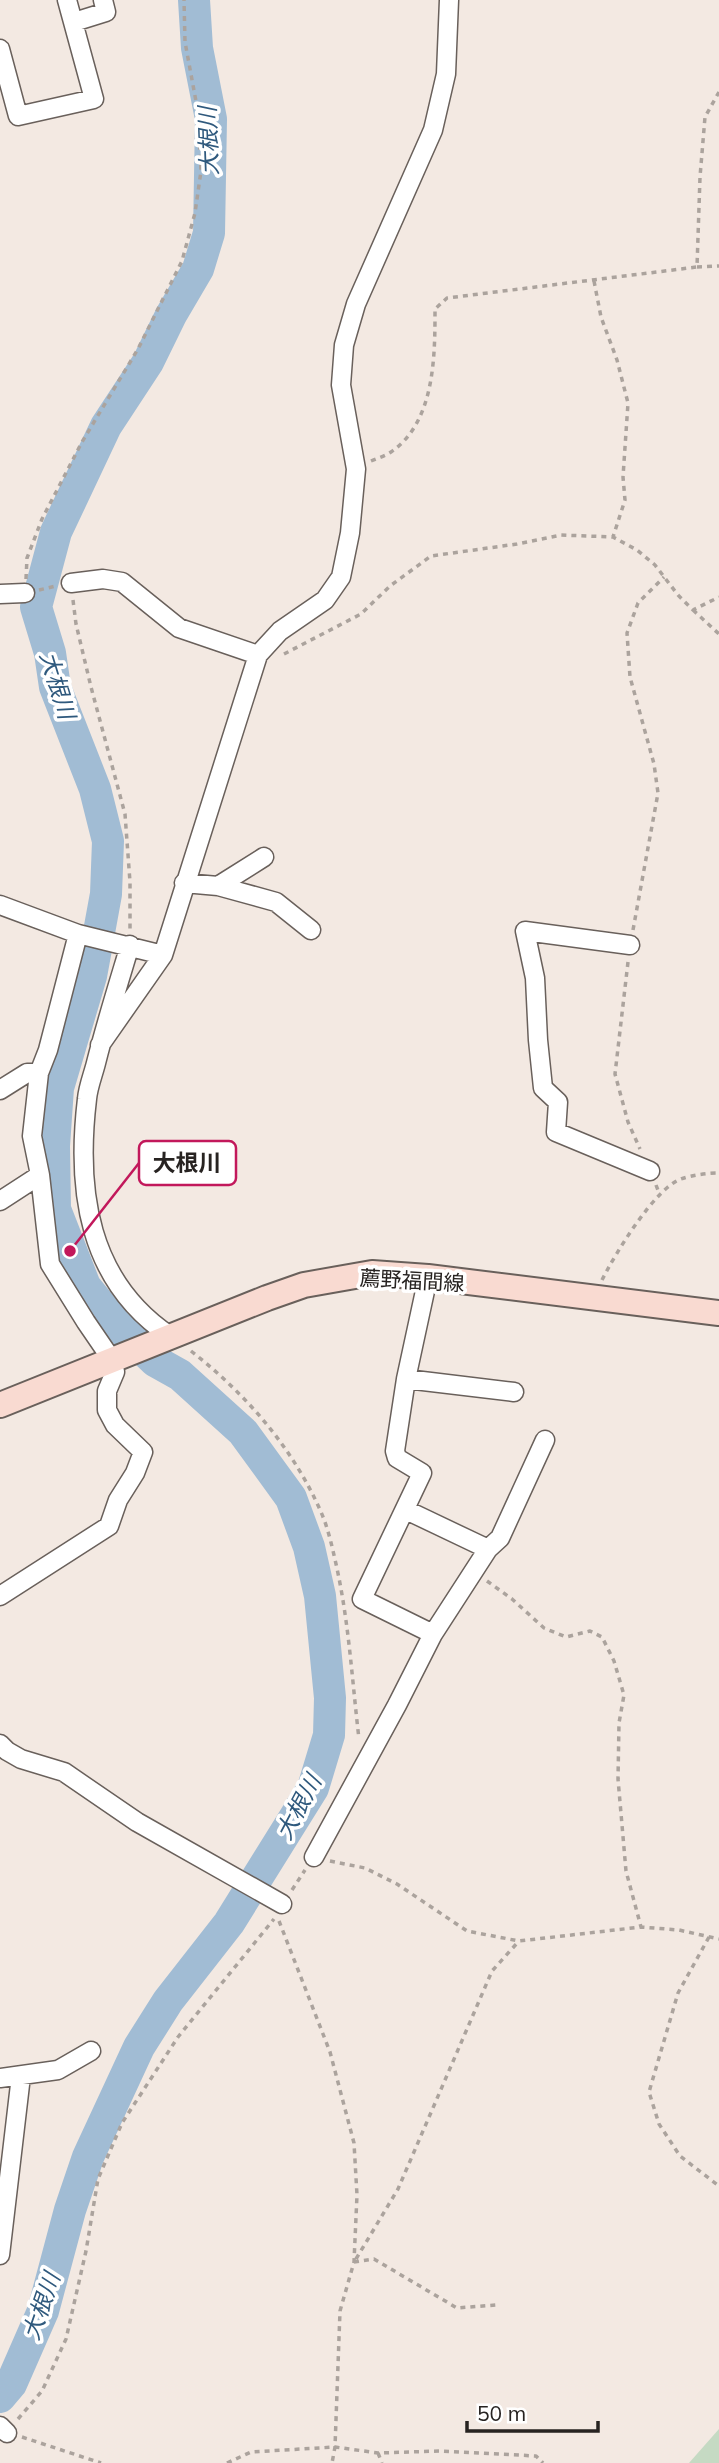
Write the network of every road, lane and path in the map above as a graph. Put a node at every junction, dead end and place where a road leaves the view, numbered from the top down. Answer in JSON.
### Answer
{"nodes":[{"id":1,"x":67,"y":0,"type":"edge"},
{"id":2,"x":103,"y":0,"type":"edge"},
{"id":3,"x":184,"y":0,"type":"edge"},
{"id":4,"x":449,"y":0,"type":"edge"},
{"id":5,"x":74,"y":22,"type":"junction"},
{"id":6,"x":0,"y":49,"type":"edge"},
{"id":7,"x":719,"y":92,"type":"edge"},
{"id":8,"x":719,"y":266,"type":"edge"},
{"id":9,"x":697,"y":267,"type":"junction"},
{"id":10,"x":594,"y":281,"type":"junction"},
{"id":11,"x":356,"y":469,"type":"junction"},
{"id":12,"x":613,"y":537,"type":"junction"},
{"id":13,"x":664,"y":578,"type":"junction"},
{"id":14,"x":71,"y":583,"type":"junction"},
{"id":15,"x":25,"y":593,"type":"junction"},
{"id":16,"x":0,"y":594,"type":"edge"},
{"id":17,"x":719,"y":597,"type":"edge"},
{"id":18,"x":693,"y":610,"type":"junction"},
{"id":19,"x":719,"y":634,"type":"edge"},
{"id":20,"x":258,"y":655,"type":"junction"},
{"id":21,"x":264,"y":857,"type":"dead end"},
{"id":22,"x":184,"y":883,"type":"junction"},
{"id":23,"x":218,"y":886,"type":"junction"},
{"id":24,"x":0,"y":905,"type":"edge"},
{"id":25,"x":311,"y":930,"type":"dead end"},
{"id":26,"x":78,"y":934,"type":"junction"},
{"id":27,"x":630,"y":945,"type":"junction"},
{"id":28,"x":130,"y":946,"type":"junction"},
{"id":29,"x":163,"y":955,"type":"junction"},
{"id":30,"x":100,"y":1045,"type":"junction"},
{"id":31,"x":39,"y":1073,"type":"junction"},
{"id":32,"x":0,"y":1090,"type":"edge"},
{"id":33,"x":650,"y":1171,"type":"junction"},
{"id":34,"x":719,"y":1173,"type":"edge"},
{"id":35,"x":40,"y":1175,"type":"junction"},
{"id":36,"x":659,"y":1193,"type":"junction"},
{"id":37,"x":0,"y":1201,"type":"edge"},
{"id":38,"x":428,"y":1277,"type":"junction"},
{"id":39,"x":593,"y":1297,"type":"junction"},
{"id":40,"x":719,"y":1313,"type":"edge"},
{"id":41,"x":170,"y":1336,"type":"junction"},
{"id":42,"x":119,"y":1357,"type":"junction"},
{"id":43,"x":406,"y":1379,"type":"junction"},
{"id":44,"x":514,"y":1392,"type":"dead end"},
{"id":45,"x":0,"y":1405,"type":"edge"},
{"id":46,"x":545,"y":1440,"type":"dead end"},
{"id":47,"x":406,"y":1510,"type":"junction"},
{"id":48,"x":488,"y":1549,"type":"junction"},
{"id":49,"x":474,"y":1570,"type":"junction"},
{"id":50,"x":0,"y":1596,"type":"edge"},
{"id":51,"x":433,"y":1634,"type":"junction"},
{"id":52,"x":0,"y":1744,"type":"edge"},
{"id":53,"x":365,"y":1761,"type":"junction"},
{"id":54,"x":314,"y":1857,"type":"junction"},
{"id":55,"x":279,"y":1910,"type":"junction"},
{"id":56,"x":641,"y":1927,"type":"junction"},
{"id":57,"x":709,"y":1937,"type":"junction"},
{"id":58,"x":719,"y":1939,"type":"edge"},
{"id":59,"x":519,"y":1941,"type":"junction"},
{"id":60,"x":90,"y":2051,"type":"dead end"},
{"id":61,"x":21,"y":2076,"type":"junction"},
{"id":62,"x":0,"y":2078,"type":"edge"},
{"id":63,"x":719,"y":2186,"type":"edge"},
{"id":64,"x":1,"y":2255,"type":"edge"},
{"id":65,"x":354,"y":2262,"type":"junction"},
{"id":66,"x":496,"y":2305,"type":"dead end"},
{"id":67,"x":4,"y":2429,"type":"edge"},
{"id":68,"x":335,"y":2447,"type":"junction"},
{"id":69,"x":377,"y":2453,"type":"junction"},
{"id":70,"x":101,"y":2463,"type":"edge"},
{"id":71,"x":228,"y":2463,"type":"edge"},
{"id":72,"x":332,"y":2463,"type":"edge"},
{"id":73,"x":382,"y":2463,"type":"edge"},
{"id":74,"x":543,"y":2463,"type":"edge"}],
"edges":[{"from":1,"to":5,"type":"street"},
{"from":2,"to":5,"type":"street"},
{"from":3,"to":15,"type":"path"},
{"from":4,"to":11,"type":"street"},
{"from":5,"to":6,"type":"street"},
{"from":7,"to":9,"type":"path"},
{"from":8,"to":9,"type":"path"},
{"from":9,"to":10,"type":"path"},
{"from":10,"to":11,"type":"path"},
{"from":10,"to":12,"type":"path"},
{"from":11,"to":20,"type":"street"},
{"from":12,"to":13,"type":"path"},
{"from":12,"to":20,"type":"path"},
{"from":13,"to":18,"type":"path"},
{"from":13,"to":27,"type":"path"},
{"from":14,"to":15,"type":"path"},
{"from":14,"to":20,"type":"street"},
{"from":14,"to":28,"type":"path"},
{"from":15,"to":16,"type":"street"},
{"from":17,"to":18,"type":"path"},
{"from":18,"to":19,"type":"path"},
{"from":20,"to":22,"type":"street"},
{"from":21,"to":23,"type":"street"},
{"from":22,"to":23,"type":"street"},
{"from":22,"to":29,"type":"street"},
{"from":23,"to":25,"type":"street"},
{"from":24,"to":26,"type":"street"},
{"from":26,"to":28,"type":"street"},
{"from":26,"to":31,"type":"street"},
{"from":27,"to":33,"type":"path"},
{"from":27,"to":33,"type":"street"},
{"from":28,"to":29,"type":"street"},
{"from":28,"to":30,"type":"street"},
{"from":29,"to":30,"type":"street"},
{"from":30,"to":41,"type":"street"},
{"from":31,"to":32,"type":"street"},
{"from":31,"to":35,"type":"street"},
{"from":33,"to":36,"type":"path"},
{"from":34,"to":36,"type":"path"},
{"from":35,"to":37,"type":"street"},
{"from":35,"to":42,"type":"street"},
{"from":36,"to":39,"type":"path"},
{"from":38,"to":39,"type":"main road","name":"薦野福間線"},
{"from":38,"to":41,"type":"main road","name":"薦野福間線"},
{"from":38,"to":43,"type":"street"},
{"from":39,"to":40,"type":"main road","name":"薦野福間線"},
{"from":41,"to":42,"type":"main road","name":"薦野福間線"},
{"from":41,"to":53,"type":"path"},
{"from":42,"to":45,"type":"main road","name":"薦野福間線"},
{"from":42,"to":50,"type":"street"},
{"from":43,"to":44,"type":"street"},
{"from":43,"to":47,"type":"street"},
{"from":46,"to":48,"type":"street"},
{"from":47,"to":48,"type":"street"},
{"from":47,"to":51,"type":"street"},
{"from":48,"to":49,"type":"street"},
{"from":49,"to":51,"type":"street"},
{"from":49,"to":56,"type":"path"},
{"from":51,"to":53,"type":"street"},
{"from":52,"to":55,"type":"street"},
{"from":53,"to":54,"type":"street"},
{"from":54,"to":55,"type":"path"},
{"from":54,"to":59,"type":"path"},
{"from":55,"to":65,"type":"path"},
{"from":55,"to":67,"type":"path"},
{"from":56,"to":57,"type":"path"},
{"from":56,"to":59,"type":"path"},
{"from":57,"to":58,"type":"path"},
{"from":57,"to":63,"type":"path"},
{"from":59,"to":65,"type":"path"},
{"from":60,"to":61,"type":"street"},
{"from":61,"to":62,"type":"street"},
{"from":61,"to":64,"type":"street"},
{"from":65,"to":66,"type":"path"},
{"from":65,"to":68,"type":"path"},
{"from":67,"to":70,"type":"path"},
{"from":68,"to":69,"type":"path"},
{"from":68,"to":71,"type":"path"},
{"from":68,"to":72,"type":"path"},
{"from":69,"to":73,"type":"path"},
{"from":69,"to":74,"type":"path"}]}
